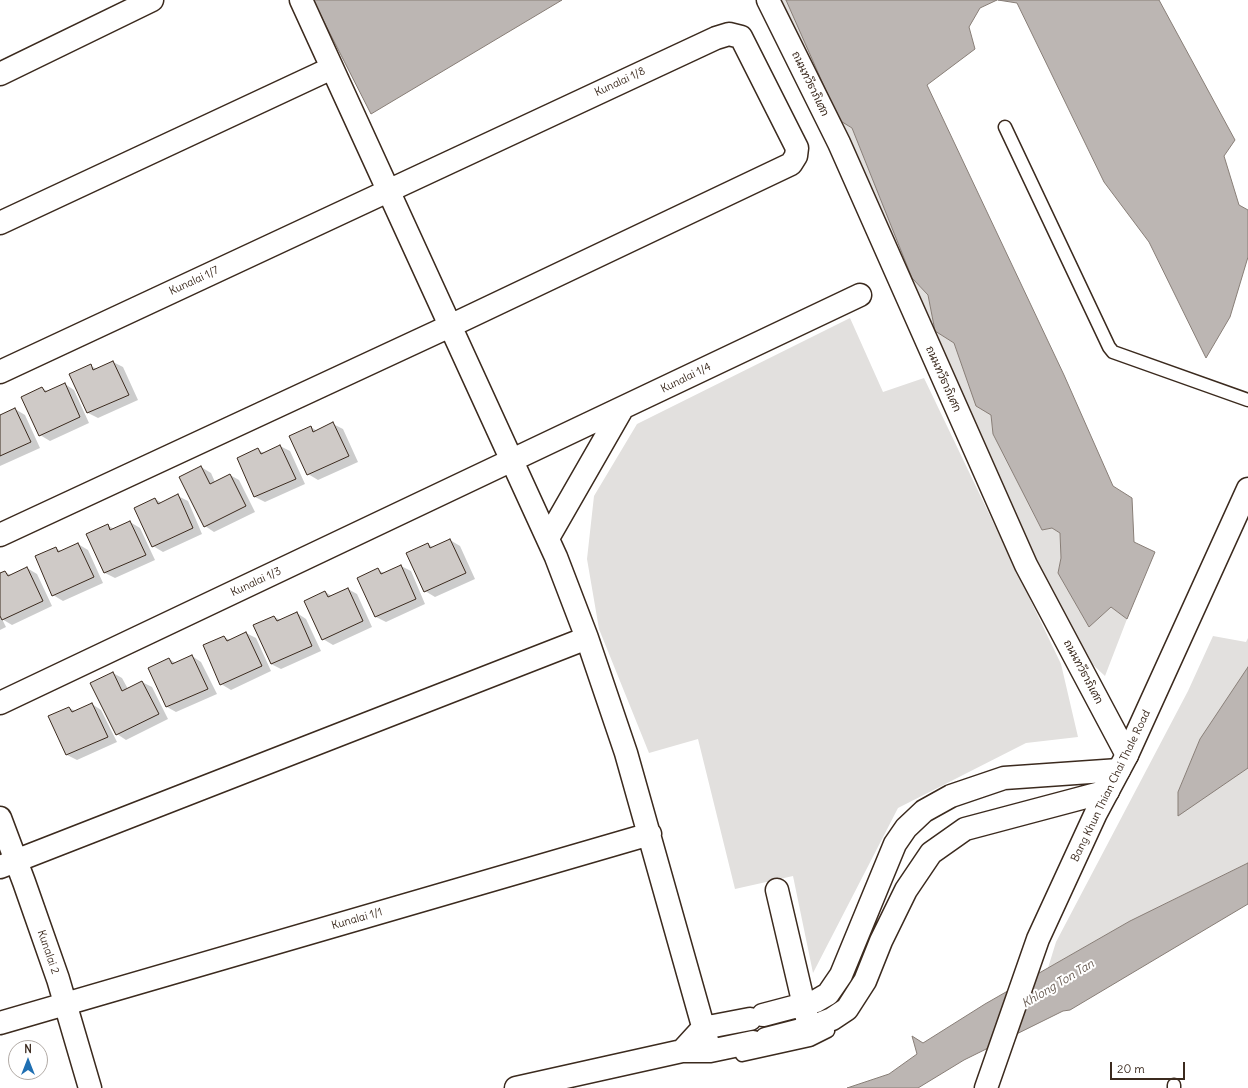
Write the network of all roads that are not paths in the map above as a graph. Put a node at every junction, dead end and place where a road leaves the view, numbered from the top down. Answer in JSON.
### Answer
{"nodes":[{"id":1,"x":152,"y":0,"type":"edge"},
{"id":2,"x":301,"y":0,"type":"edge"},
{"id":3,"x":768,"y":0,"type":"edge"},
{"id":4,"x":332,"y":68,"type":"junction"},
{"id":5,"x":0,"y":74,"type":"edge"},
{"id":6,"x":1005,"y":127,"type":"dead end"},
{"id":7,"x":388,"y":190,"type":"junction"},
{"id":8,"x":0,"y":223,"type":"edge"},
{"id":9,"x":860,"y":295,"type":"dead end"},
{"id":10,"x":450,"y":326,"type":"junction"},
{"id":11,"x":0,"y":372,"type":"edge"},
{"id":12,"x":1248,"y":400,"type":"edge"},
{"id":13,"x":622,"y":409,"type":"junction"},
{"id":14,"x":512,"y":460,"type":"junction"},
{"id":15,"x":1248,"y":489,"type":"edge"},
{"id":16,"x":0,"y":535,"type":"edge"},
{"id":17,"x":548,"y":538,"type":"junction"},
{"id":18,"x":587,"y":638,"type":"junction"},
{"id":19,"x":0,"y":703,"type":"edge"},
{"id":20,"x":1123,"y":762,"type":"junction"},
{"id":21,"x":1108,"y":792,"type":"junction"},
{"id":22,"x":0,"y":818,"type":"edge"},
{"id":23,"x":650,"y":834,"type":"junction"},
{"id":24,"x":8,"y":864,"type":"edge"},
{"id":25,"x":777,"y":890,"type":"dead end"},
{"id":26,"x":65,"y":1003,"type":"junction"},
{"id":27,"x":804,"y":1004,"type":"junction"},
{"id":28,"x":847,"y":1009,"type":"junction"},
{"id":29,"x":0,"y":1023,"type":"edge"},
{"id":30,"x":703,"y":1028,"type":"junction"},
{"id":31,"x":809,"y":1028,"type":"junction"},
{"id":32,"x":682,"y":1050,"type":"junction"},
{"id":33,"x":710,"y":1051,"type":"junction"},
{"id":34,"x":651,"y":1058,"type":"junction"},
{"id":35,"x":90,"y":1088,"type":"edge"},
{"id":36,"x":516,"y":1088,"type":"edge"},
{"id":37,"x":986,"y":1088,"type":"edge"}],
"edges":[{"from":1,"to":5,"type":"street"},
{"from":2,"to":4,"type":"street"},
{"from":3,"to":20,"type":"street","name":"ถนนทวีธาภิเศก"},
{"from":4,"to":7,"type":"street"},
{"from":4,"to":8,"type":"street"},
{"from":6,"to":12,"type":"lane"},
{"from":7,"to":10,"type":"street"},
{"from":7,"to":10,"type":"street","name":"Kunalai 1/8"},
{"from":7,"to":11,"type":"street","name":"Kunalai 1/7"},
{"from":9,"to":13,"type":"street","name":"Kunalai 1/4"},
{"from":10,"to":14,"type":"street"},
{"from":10,"to":16,"type":"street"},
{"from":13,"to":14,"type":"street","name":"Kunalai 1/4"},
{"from":13,"to":17,"type":"street"},
{"from":14,"to":17,"type":"street"},
{"from":14,"to":19,"type":"street","name":"Kunalai 1/3"},
{"from":15,"to":20,"type":"street","name":"Bang Khun Thian Chai Thale Road"},
{"from":17,"to":18,"type":"street"},
{"from":18,"to":23,"type":"street"},
{"from":18,"to":24,"type":"street"},
{"from":20,"to":21,"type":"street","name":"Bang Khun Thian Chai Thale Road"},
{"from":20,"to":27,"type":"street"},
{"from":21,"to":28,"type":"street"},
{"from":21,"to":37,"type":"street","name":"Bang Khun Thian Chai Thale Road"},
{"from":22,"to":24,"type":"street","name":"Kunalai 2"},
{"from":23,"to":26,"type":"street","name":"Kunalai 1/1"},
{"from":23,"to":30,"type":"street"},
{"from":24,"to":26,"type":"street","name":"Kunalai 2"},
{"from":25,"to":27,"type":"street"},
{"from":26,"to":29,"type":"street","name":"Kunalai 1/1"},
{"from":26,"to":35,"type":"street","name":"Kunalai 2"},
{"from":27,"to":30,"type":"street"},
{"from":27,"to":31,"type":"street"},
{"from":28,"to":31,"type":"street"},
{"from":28,"to":34,"type":"lane"},
{"from":30,"to":32,"type":"street"},
{"from":30,"to":33,"type":"street"},
{"from":31,"to":33,"type":"street"},
{"from":32,"to":33,"type":"street"},
{"from":32,"to":34,"type":"street"},
{"from":34,"to":36,"type":"street"}]}
